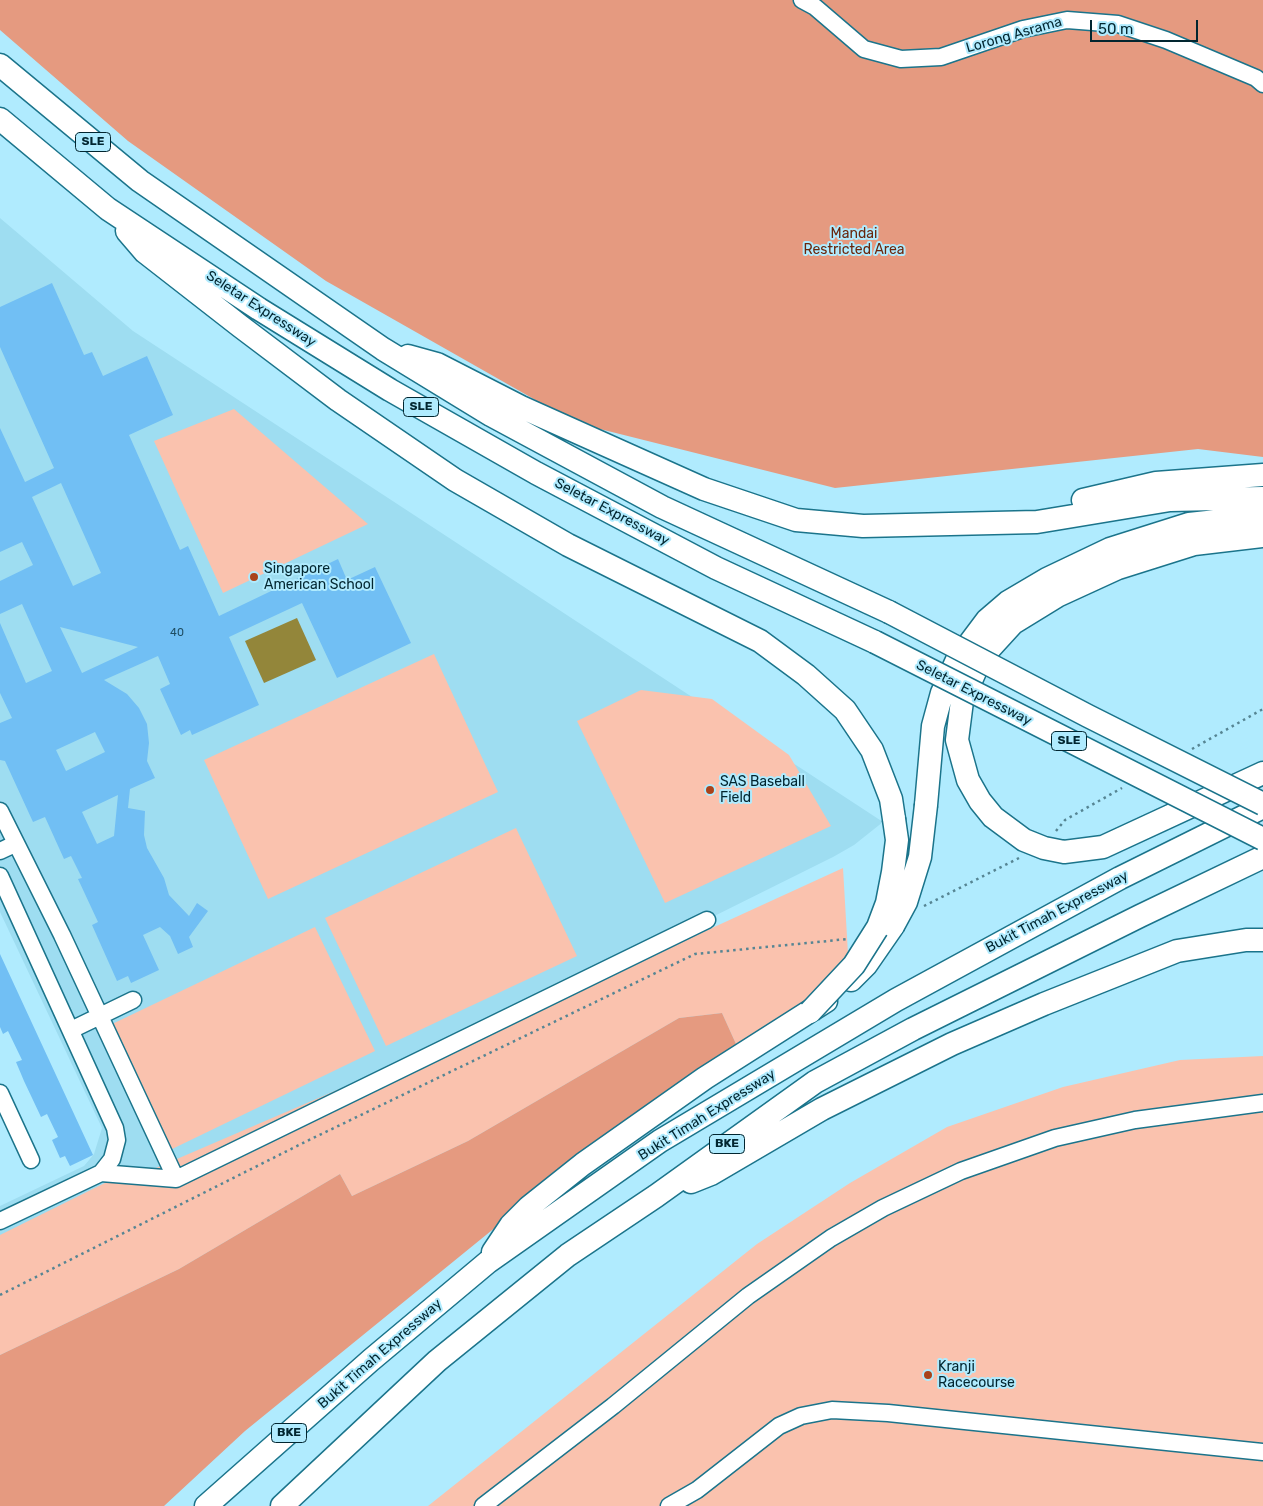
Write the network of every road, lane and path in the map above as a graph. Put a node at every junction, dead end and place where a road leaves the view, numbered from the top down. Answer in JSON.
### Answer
{"nodes":[{"id":1,"x":802,"y":0,"type":"edge"},
{"id":2,"x":0,"y":65,"type":"edge"},
{"id":3,"x":1263,"y":84,"type":"edge"},
{"id":4,"x":0,"y":119,"type":"edge"},
{"id":5,"x":108,"y":209,"type":"junction"},
{"id":6,"x":383,"y":350,"type":"junction"},
{"id":7,"x":1263,"y":475,"type":"edge"},
{"id":8,"x":1263,"y":498,"type":"edge"},
{"id":9,"x":1263,"y":516,"type":"edge"},
{"id":10,"x":1004,"y":524,"type":"junction"},
{"id":11,"x":1263,"y":536,"type":"edge"},
{"id":12,"x":1263,"y":710,"type":"edge"},
{"id":13,"x":1186,"y":753,"type":"dead end"},
{"id":14,"x":1263,"y":773,"type":"edge"},
{"id":15,"x":1125,"y":786,"type":"dead end"},
{"id":16,"x":1263,"y":806,"type":"edge"},
{"id":17,"x":0,"y":812,"type":"edge"},
{"id":18,"x":1051,"y":837,"type":"dead end"},
{"id":19,"x":1263,"y":839,"type":"edge"},
{"id":20,"x":7,"y":848,"type":"edge"},
{"id":21,"x":1026,"y":854,"type":"dead end"},
{"id":22,"x":1263,"y":857,"type":"edge"},
{"id":23,"x":0,"y":876,"type":"edge"},
{"id":24,"x":922,"y":907,"type":"dead end"},
{"id":25,"x":707,"y":920,"type":"dead end"},
{"id":26,"x":851,"y":938,"type":"dead end"},
{"id":27,"x":1263,"y":940,"type":"edge"},
{"id":28,"x":133,"y":1000,"type":"dead end"},
{"id":29,"x":810,"y":1012,"type":"junction"},
{"id":30,"x":99,"y":1017,"type":"junction"},
{"id":31,"x":71,"y":1030,"type":"junction"},
{"id":32,"x":0,"y":1093,"type":"edge"},
{"id":33,"x":1263,"y":1103,"type":"edge"},
{"id":34,"x":31,"y":1160,"type":"dead end"},
{"id":35,"x":101,"y":1173,"type":"junction"},
{"id":36,"x":176,"y":1179,"type":"junction"},
{"id":37,"x":656,"y":1196,"type":"junction"},
{"id":38,"x":0,"y":1221,"type":"edge"},
{"id":39,"x":488,"y":1262,"type":"junction"},
{"id":40,"x":0,"y":1295,"type":"edge"},
{"id":41,"x":1263,"y":1452,"type":"edge"},
{"id":42,"x":206,"y":1506,"type":"edge"},
{"id":43,"x":282,"y":1506,"type":"edge"},
{"id":44,"x":483,"y":1506,"type":"edge"},
{"id":45,"x":669,"y":1506,"type":"edge"}],
"edges":[{"from":1,"to":3,"type":"street","name":"Lorong Asrama"},
{"from":2,"to":6,"type":"highway","number":"SLE"},
{"from":4,"to":5,"type":"highway","name":"Seletar Expressway","number":"SLE"},
{"from":5,"to":19,"type":"highway","name":"Seletar Expressway","number":"SLE","bridge":true},
{"from":5,"to":29,"type":"highway","bridge":true},
{"from":6,"to":10,"type":"highway"},
{"from":6,"to":16,"type":"highway","bridge":true},
{"from":7,"to":10,"type":"highway"},
{"from":8,"to":10,"type":"highway"},
{"from":9,"to":29,"type":"highway","bridge":true},
{"from":11,"to":14,"type":"highway"},
{"from":12,"to":13,"type":"path"},
{"from":15,"to":18,"type":"path"},
{"from":16,"to":39,"type":"highway","name":"Bukit Timah Expressway","number":"BKE"},
{"from":17,"to":20,"type":"street"},
{"from":20,"to":30,"type":"street"},
{"from":21,"to":24,"type":"path"},
{"from":22,"to":37,"type":"highway","number":"BKE"},
{"from":23,"to":31,"type":"street"},
{"from":25,"to":36,"type":"street"},
{"from":26,"to":40,"type":"path"},
{"from":27,"to":37,"type":"highway"},
{"from":28,"to":30,"type":"street"},
{"from":29,"to":39,"type":"highway"},
{"from":30,"to":31,"type":"street"},
{"from":30,"to":36,"type":"street"},
{"from":31,"to":35,"type":"street"},
{"from":32,"to":34,"type":"street"},
{"from":33,"to":44,"type":"street"},
{"from":35,"to":36,"type":"street"},
{"from":35,"to":38,"type":"street"},
{"from":37,"to":43,"type":"highway","number":"BKE"},
{"from":39,"to":42,"type":"highway","name":"Bukit Timah Expressway","number":"BKE"},
{"from":41,"to":45,"type":"street"}]}
